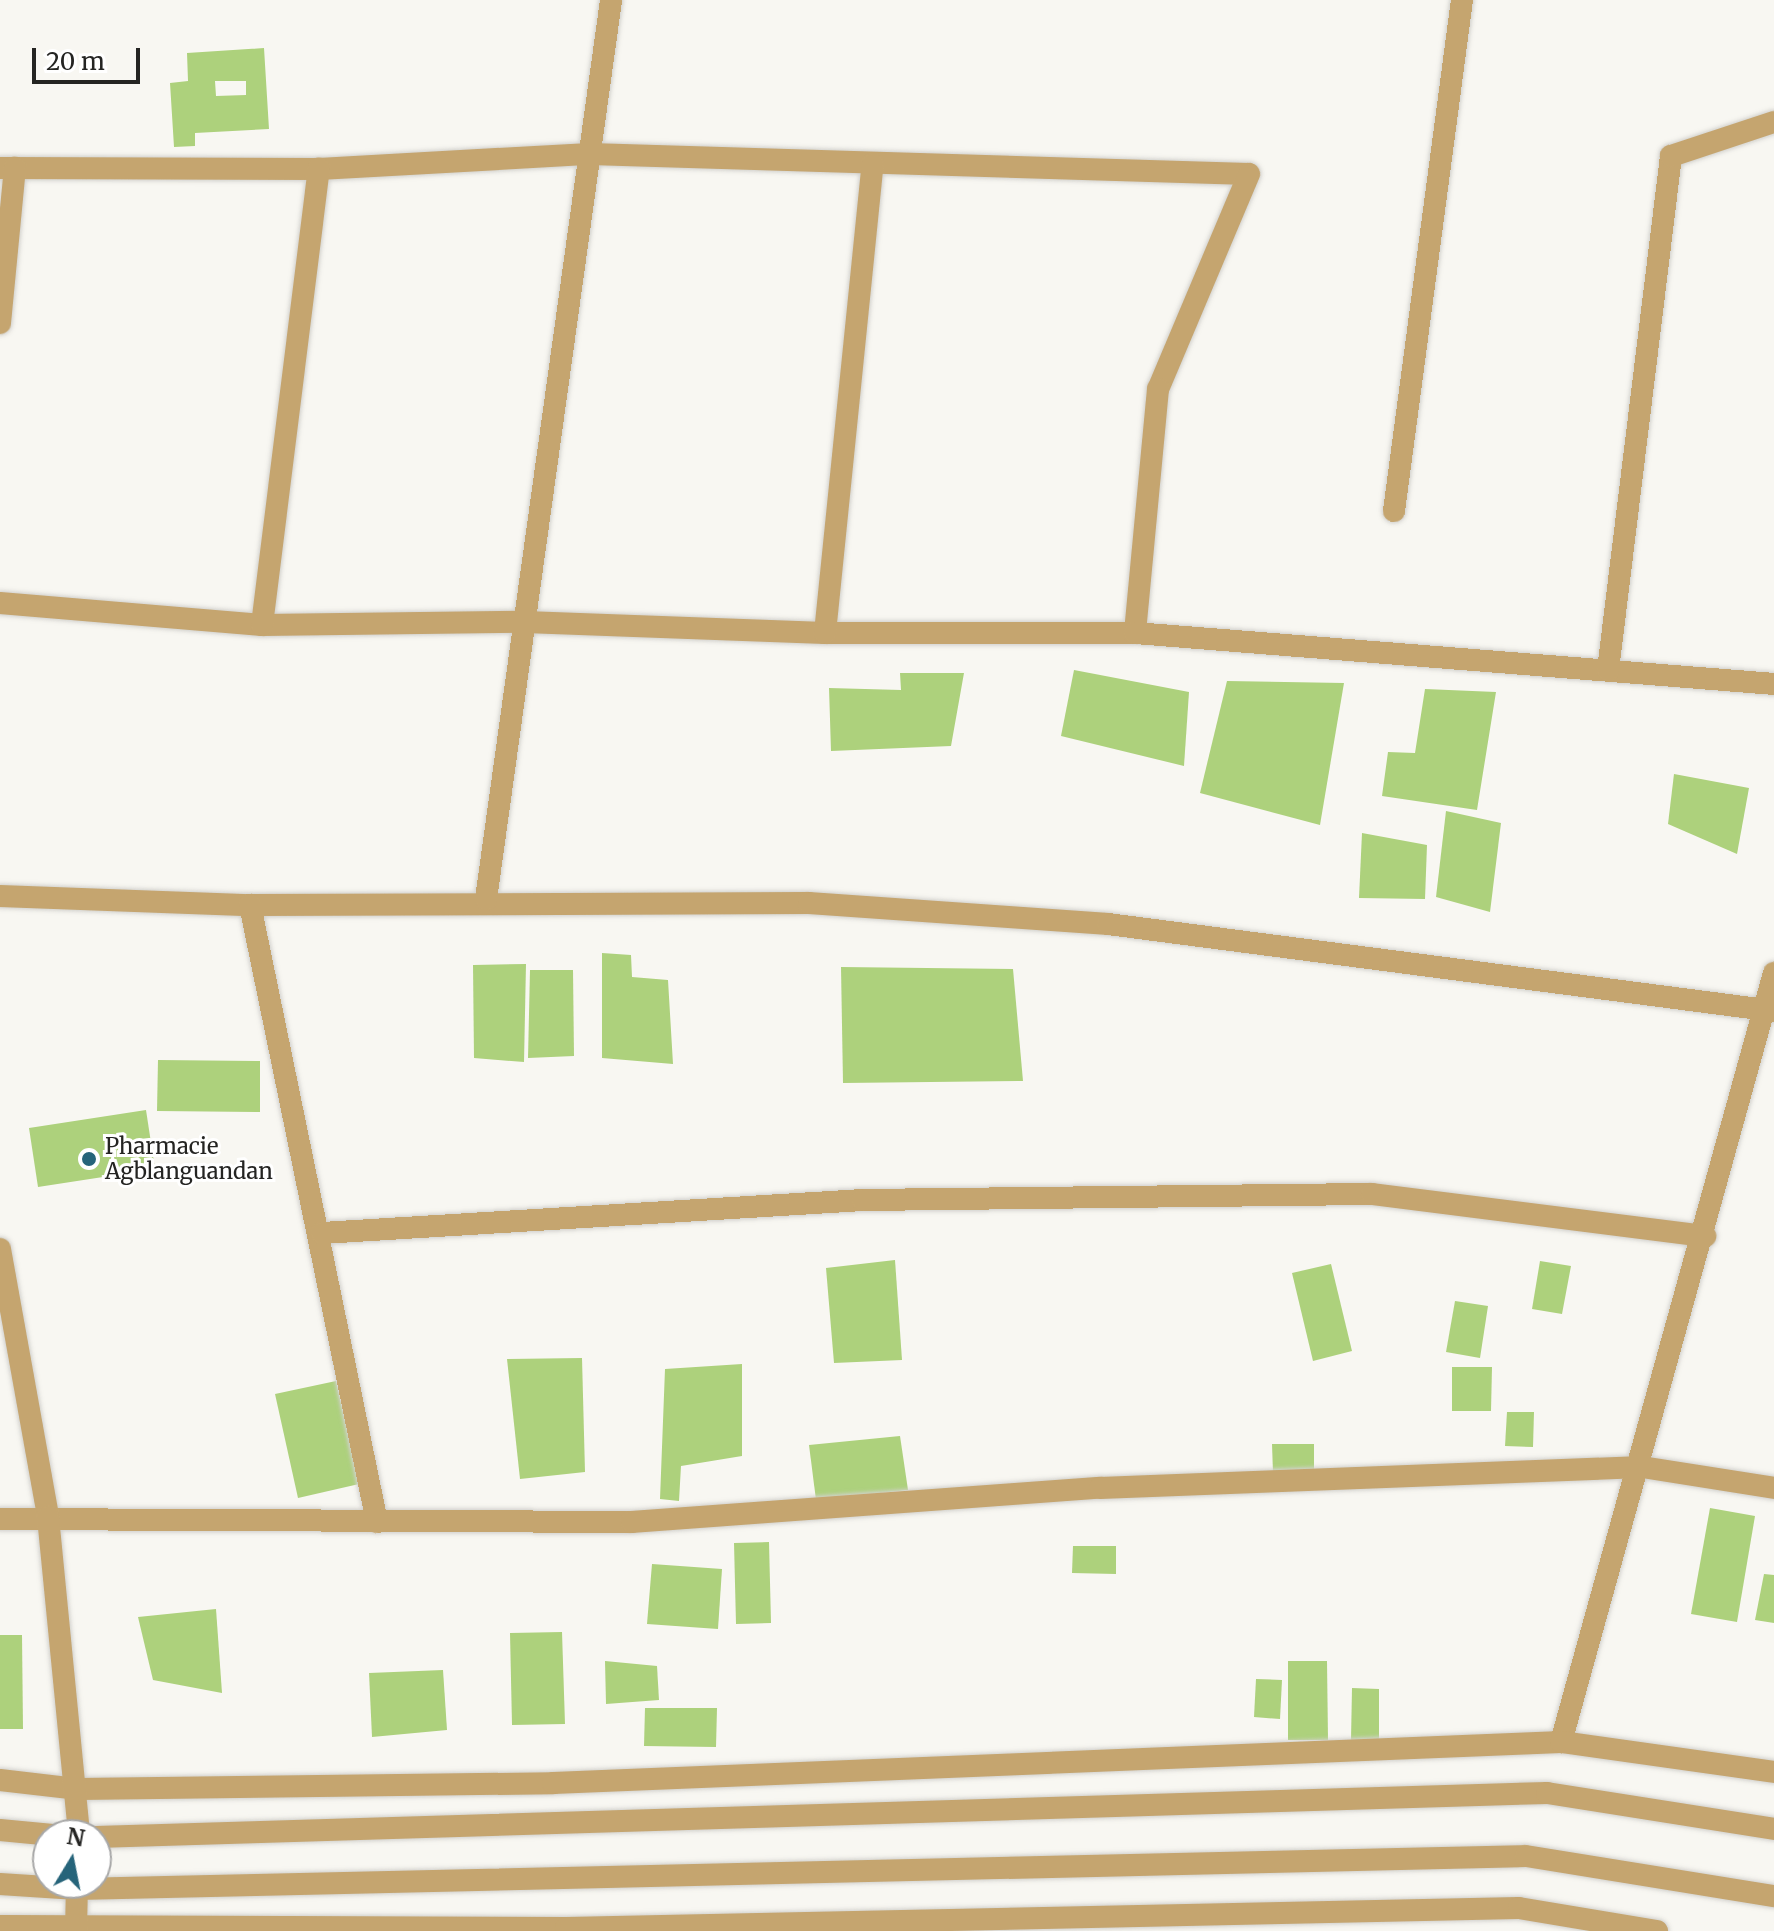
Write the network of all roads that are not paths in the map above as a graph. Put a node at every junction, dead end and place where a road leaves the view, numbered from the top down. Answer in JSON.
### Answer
{"nodes":[{"id":1,"x":611,"y":0,"type":"edge"},
{"id":2,"x":1462,"y":0,"type":"edge"},
{"id":3,"x":1774,"y":122,"type":"edge"},
{"id":4,"x":590,"y":154,"type":"junction"},
{"id":5,"x":873,"y":164,"type":"junction"},
{"id":6,"x":8,"y":168,"type":"edge"},
{"id":7,"x":319,"y":169,"type":"junction"},
{"id":8,"x":0,"y":323,"type":"edge"},
{"id":9,"x":1394,"y":511,"type":"dead end"},
{"id":10,"x":0,"y":603,"type":"edge"},
{"id":11,"x":525,"y":622,"type":"junction"},
{"id":12,"x":262,"y":625,"type":"junction"},
{"id":13,"x":825,"y":633,"type":"junction"},
{"id":14,"x":1135,"y":633,"type":"junction"},
{"id":15,"x":1608,"y":670,"type":"junction"},
{"id":16,"x":1774,"y":684,"type":"edge"},
{"id":17,"x":0,"y":896,"type":"edge"},
{"id":18,"x":486,"y":899,"type":"junction"},
{"id":19,"x":250,"y":905,"type":"junction"},
{"id":20,"x":1774,"y":973,"type":"edge"},
{"id":21,"x":1770,"y":1011,"type":"edge"},
{"id":22,"x":322,"y":1233,"type":"junction"},
{"id":23,"x":1705,"y":1236,"type":"junction"},
{"id":24,"x":0,"y":1249,"type":"edge"},
{"id":25,"x":1642,"y":1467,"type":"junction"},
{"id":26,"x":1774,"y":1488,"type":"edge"},
{"id":27,"x":48,"y":1517,"type":"junction"},
{"id":28,"x":0,"y":1519,"type":"edge"},
{"id":29,"x":377,"y":1522,"type":"junction"},
{"id":30,"x":1561,"y":1742,"type":"junction"},
{"id":31,"x":1774,"y":1772,"type":"edge"},
{"id":32,"x":0,"y":1780,"type":"edge"},
{"id":33,"x":78,"y":1789,"type":"junction"},
{"id":34,"x":79,"y":1819,"type":"edge"},
{"id":35,"x":1774,"y":1829,"type":"edge"},
{"id":36,"x":0,"y":1830,"type":"edge"},
{"id":37,"x":32,"y":1833,"type":"edge"},
{"id":38,"x":112,"y":1837,"type":"edge"},
{"id":39,"x":0,"y":1884,"type":"edge"},
{"id":40,"x":32,"y":1885,"type":"edge"},
{"id":41,"x":112,"y":1885,"type":"edge"},
{"id":42,"x":1774,"y":1896,"type":"edge"},
{"id":43,"x":77,"y":1899,"type":"edge"},
{"id":44,"x":1519,"y":1908,"type":"junction"},
{"id":45,"x":0,"y":1926,"type":"edge"},
{"id":46,"x":566,"y":1929,"type":"edge"},
{"id":47,"x":76,"y":1931,"type":"edge"},
{"id":48,"x":1513,"y":1931,"type":"edge"},
{"id":49,"x":1657,"y":1931,"type":"edge"}],
"edges":[{"from":1,"to":4,"type":"street"},
{"from":2,"to":9,"type":"street"},
{"from":3,"to":15,"type":"street"},
{"from":4,"to":5,"type":"street"},
{"from":4,"to":7,"type":"street"},
{"from":4,"to":11,"type":"street"},
{"from":5,"to":13,"type":"street"},
{"from":5,"to":14,"type":"street"},
{"from":6,"to":7,"type":"street"},
{"from":6,"to":8,"type":"street"},
{"from":7,"to":12,"type":"street"},
{"from":10,"to":12,"type":"street"},
{"from":11,"to":12,"type":"street"},
{"from":11,"to":13,"type":"street"},
{"from":11,"to":18,"type":"street"},
{"from":13,"to":14,"type":"street"},
{"from":14,"to":15,"type":"street"},
{"from":15,"to":16,"type":"street"},
{"from":17,"to":19,"type":"street"},
{"from":18,"to":19,"type":"street"},
{"from":18,"to":21,"type":"street"},
{"from":19,"to":22,"type":"street"},
{"from":20,"to":21,"type":"street"},
{"from":21,"to":23,"type":"street"},
{"from":22,"to":23,"type":"street"},
{"from":22,"to":29,"type":"street"},
{"from":23,"to":25,"type":"street"},
{"from":24,"to":27,"type":"street"},
{"from":25,"to":26,"type":"street"},
{"from":25,"to":29,"type":"street"},
{"from":25,"to":30,"type":"street"},
{"from":27,"to":28,"type":"street"},
{"from":27,"to":29,"type":"street"},
{"from":27,"to":33,"type":"street"},
{"from":30,"to":31,"type":"street"},
{"from":30,"to":33,"type":"street"},
{"from":32,"to":33,"type":"street"},
{"from":33,"to":34,"type":"street"},
{"from":35,"to":38,"type":"street"},
{"from":36,"to":37,"type":"street"},
{"from":39,"to":40,"type":"street"},
{"from":41,"to":42,"type":"street"},
{"from":43,"to":47,"type":"street"},
{"from":44,"to":46,"type":"street"},
{"from":44,"to":48,"type":"street"},
{"from":44,"to":49,"type":"street"},
{"from":45,"to":47,"type":"street"},
{"from":46,"to":47,"type":"street"}]}
